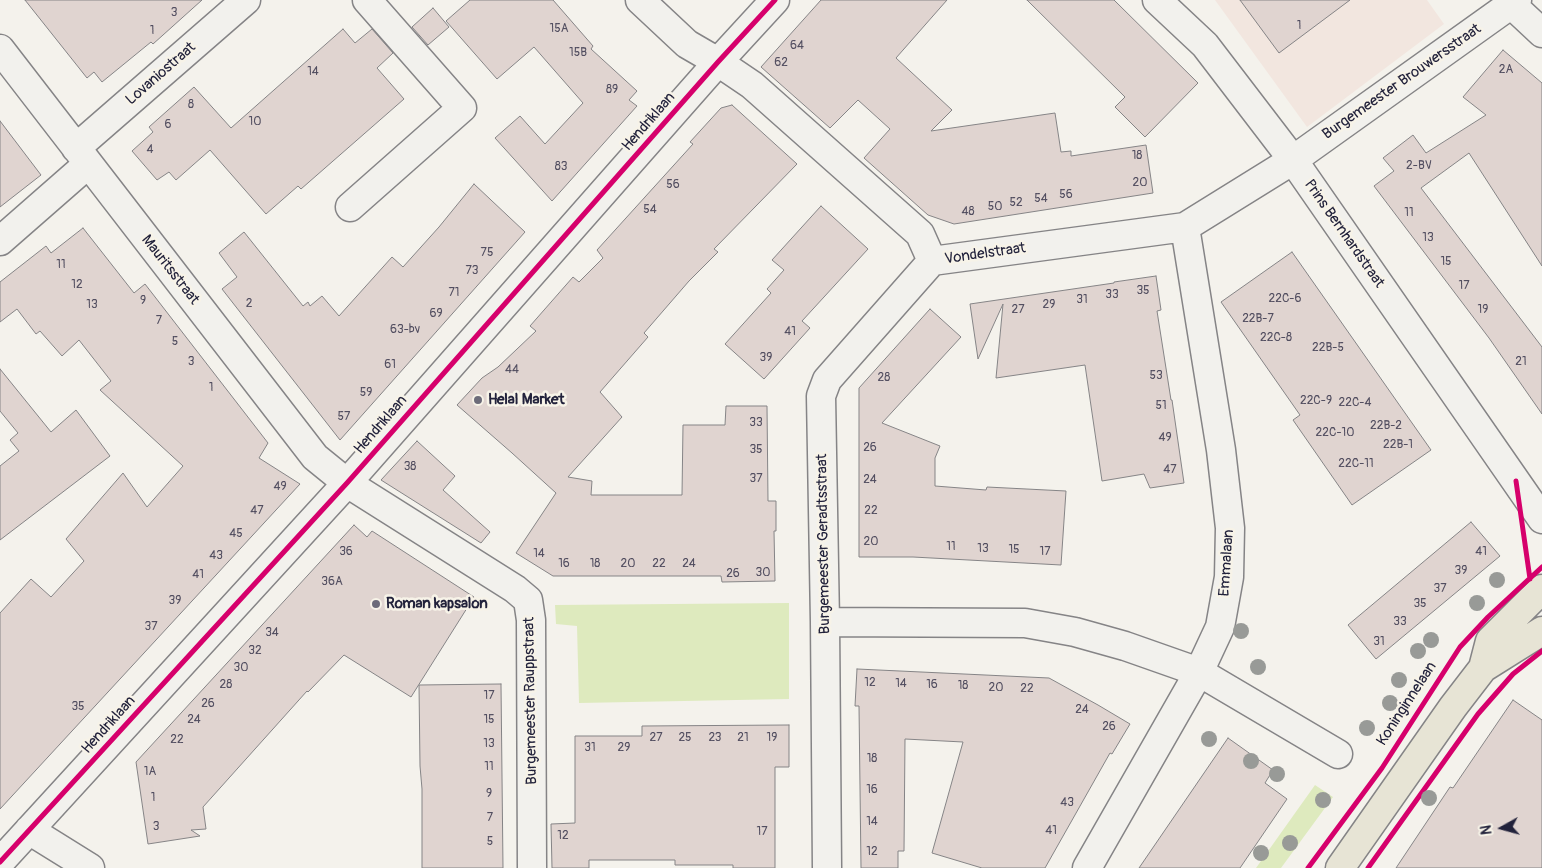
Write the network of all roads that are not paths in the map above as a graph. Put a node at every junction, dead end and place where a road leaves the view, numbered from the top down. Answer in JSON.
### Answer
{"nodes":[{"id":1,"x":246,"y":0,"type":"edge"},
{"id":2,"x":367,"y":0,"type":"edge"},
{"id":3,"x":640,"y":0,"type":"edge"},
{"id":4,"x":774,"y":0,"type":"edge"},
{"id":5,"x":1157,"y":0,"type":"edge"},
{"id":6,"x":1514,"y":2,"type":"edge"},
{"id":7,"x":1542,"y":33,"type":"edge"},
{"id":8,"x":0,"y":49,"type":"edge"},
{"id":9,"x":718,"y":62,"type":"junction"},
{"id":10,"x":82,"y":156,"type":"junction"},
{"id":11,"x":1293,"y":160,"type":"junction"},
{"id":12,"x":350,"y":206,"type":"dead end"},
{"id":13,"x":1185,"y":227,"type":"junction"},
{"id":14,"x":0,"y":241,"type":"edge"},
{"id":15,"x":932,"y":261,"type":"junction"},
{"id":16,"x":347,"y":483,"type":"junction"},
{"id":17,"x":1542,"y":518,"type":"edge"},
{"id":18,"x":1542,"y":589,"type":"edge"},
{"id":19,"x":826,"y":622,"type":"junction"},
{"id":20,"x":1542,"y":631,"type":"edge"},
{"id":21,"x":1482,"y":668,"type":"junction"},
{"id":22,"x":1199,"y":672,"type":"junction"},
{"id":23,"x":1338,"y":754,"type":"dead end"},
{"id":24,"x":30,"y":830,"type":"junction"},
{"id":25,"x":0,"y":862,"type":"edge"},
{"id":26,"x":90,"y":868,"type":"edge"},
{"id":27,"x":532,"y":868,"type":"edge"},
{"id":28,"x":827,"y":868,"type":"edge"},
{"id":29,"x":1087,"y":868,"type":"edge"},
{"id":30,"x":1340,"y":868,"type":"edge"}],
"edges":[{"from":1,"to":10,"type":"street","name":"Lovaniostraat"},
{"from":2,"to":12,"type":"street"},
{"from":3,"to":9,"type":"street","name":"Vondelstraat"},
{"from":4,"to":9,"type":"street","name":"Hendriklaan"},
{"from":5,"to":11,"type":"street","name":"Prins Bernhardstraat"},
{"from":6,"to":7,"type":"street","name":"Burgemeester Brouwersstraat"},
{"from":6,"to":11,"type":"street","name":"Burgemeester Brouwersstraat"},
{"from":8,"to":10,"type":"street","name":"Mauritsstraat"},
{"from":9,"to":15,"type":"street","name":"Vondelstraat"},
{"from":9,"to":16,"type":"street","name":"Hendriklaan"},
{"from":10,"to":14,"type":"street","name":"Lovaniostraat"},
{"from":10,"to":16,"type":"street","name":"Mauritsstraat"},
{"from":11,"to":13,"type":"street","name":"Vondelstraat"},
{"from":11,"to":17,"type":"street","name":"Prins Bernhardstraat"},
{"from":13,"to":15,"type":"street","name":"Vondelstraat"},
{"from":13,"to":22,"type":"street","name":"Emmalaan"},
{"from":15,"to":19,"type":"street","name":"Burgemeester Geradtsstraat"},
{"from":16,"to":24,"type":"street","name":"Hendriklaan"},
{"from":16,"to":27,"type":"street","name":"Burgemeester Rauppstraat"},
{"from":18,"to":21,"type":"main road"},
{"from":19,"to":22,"type":"street"},
{"from":19,"to":28,"type":"street","name":"Burgemeester Geradtsstraat"},
{"from":20,"to":21,"type":"main road"},
{"from":21,"to":30,"type":"main road"},
{"from":22,"to":23,"type":"street"},
{"from":22,"to":29,"type":"street","name":"Emmalaan"},
{"from":24,"to":25,"type":"street","name":"Hendriklaan"},
{"from":24,"to":26,"type":"street"}]}
